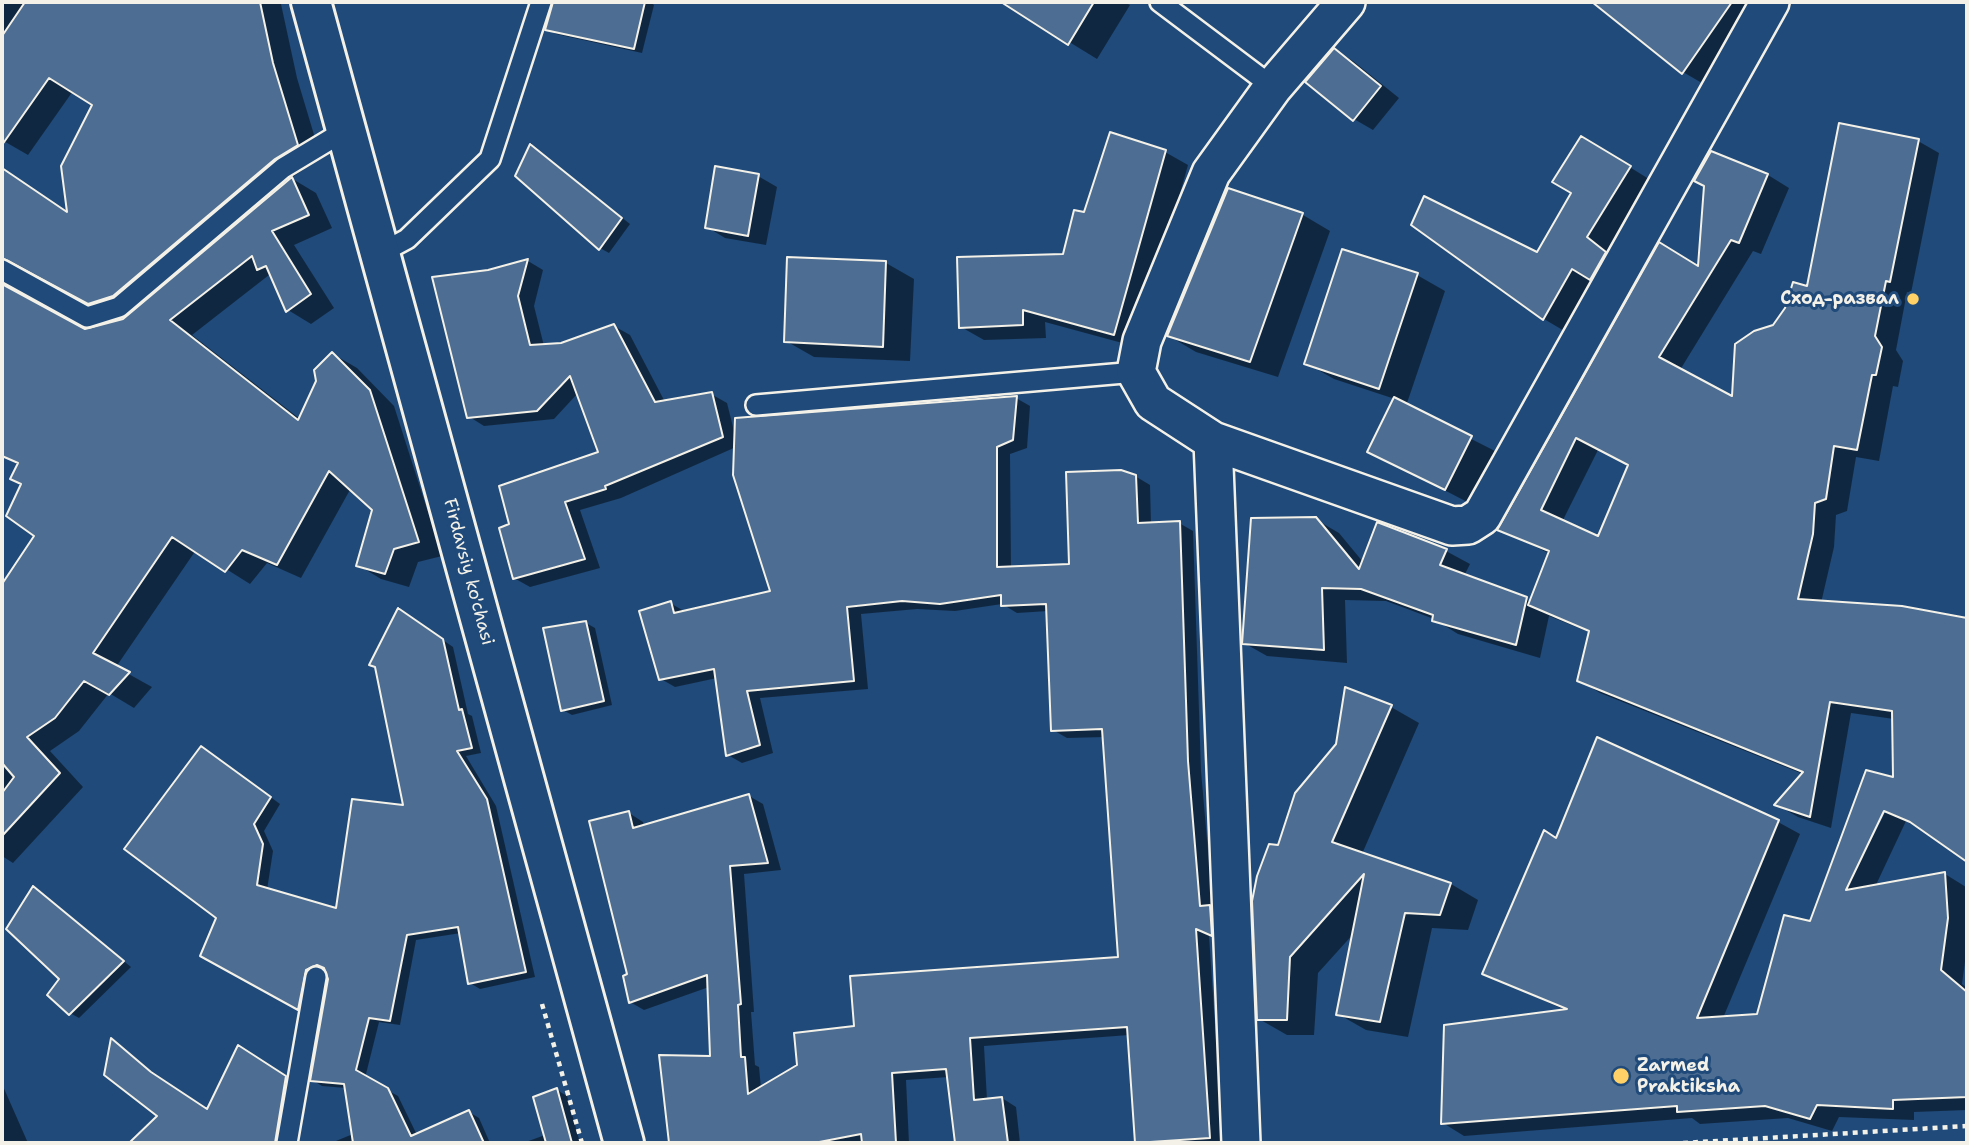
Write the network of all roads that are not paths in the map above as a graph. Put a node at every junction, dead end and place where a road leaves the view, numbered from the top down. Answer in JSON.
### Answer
{"nodes":[{"id":1,"x":311,"y":2,"type":"edge"},
{"id":2,"x":541,"y":2,"type":"edge"},
{"id":3,"x":1160,"y":2,"type":"edge"},
{"id":4,"x":1346,"y":2,"type":"edge"},
{"id":5,"x":1770,"y":2,"type":"edge"},
{"id":6,"x":1273,"y":87,"type":"junction"},
{"id":7,"x":346,"y":130,"type":"junction"},
{"id":8,"x":379,"y":254,"type":"junction"},
{"id":9,"x":2,"y":270,"type":"edge"},
{"id":10,"x":1136,"y":372,"type":"junction"},
{"id":11,"x":756,"y":405,"type":"dead end"},
{"id":12,"x":1213,"y":441,"type":"junction"},
{"id":13,"x":316,"y":977,"type":"dead end"},
{"id":14,"x":287,"y":1143,"type":"edge"},
{"id":15,"x":624,"y":1143,"type":"edge"},
{"id":16,"x":1241,"y":1143,"type":"edge"}],
"edges":[{"from":1,"to":7,"type":"main road","name":"Firdavsiy ko'chasi"},
{"from":2,"to":8,"type":"lane"},
{"from":3,"to":6,"type":"lane"},
{"from":4,"to":6,"type":"street"},
{"from":5,"to":12,"type":"street"},
{"from":6,"to":10,"type":"street"},
{"from":7,"to":8,"type":"main road","name":"Firdavsiy ko'chasi"},
{"from":7,"to":9,"type":"lane"},
{"from":8,"to":15,"type":"main road","name":"Firdavsiy ko'chasi"},
{"from":10,"to":11,"type":"lane"},
{"from":10,"to":12,"type":"street"},
{"from":12,"to":16,"type":"street"},
{"from":13,"to":14,"type":"lane"}]}
